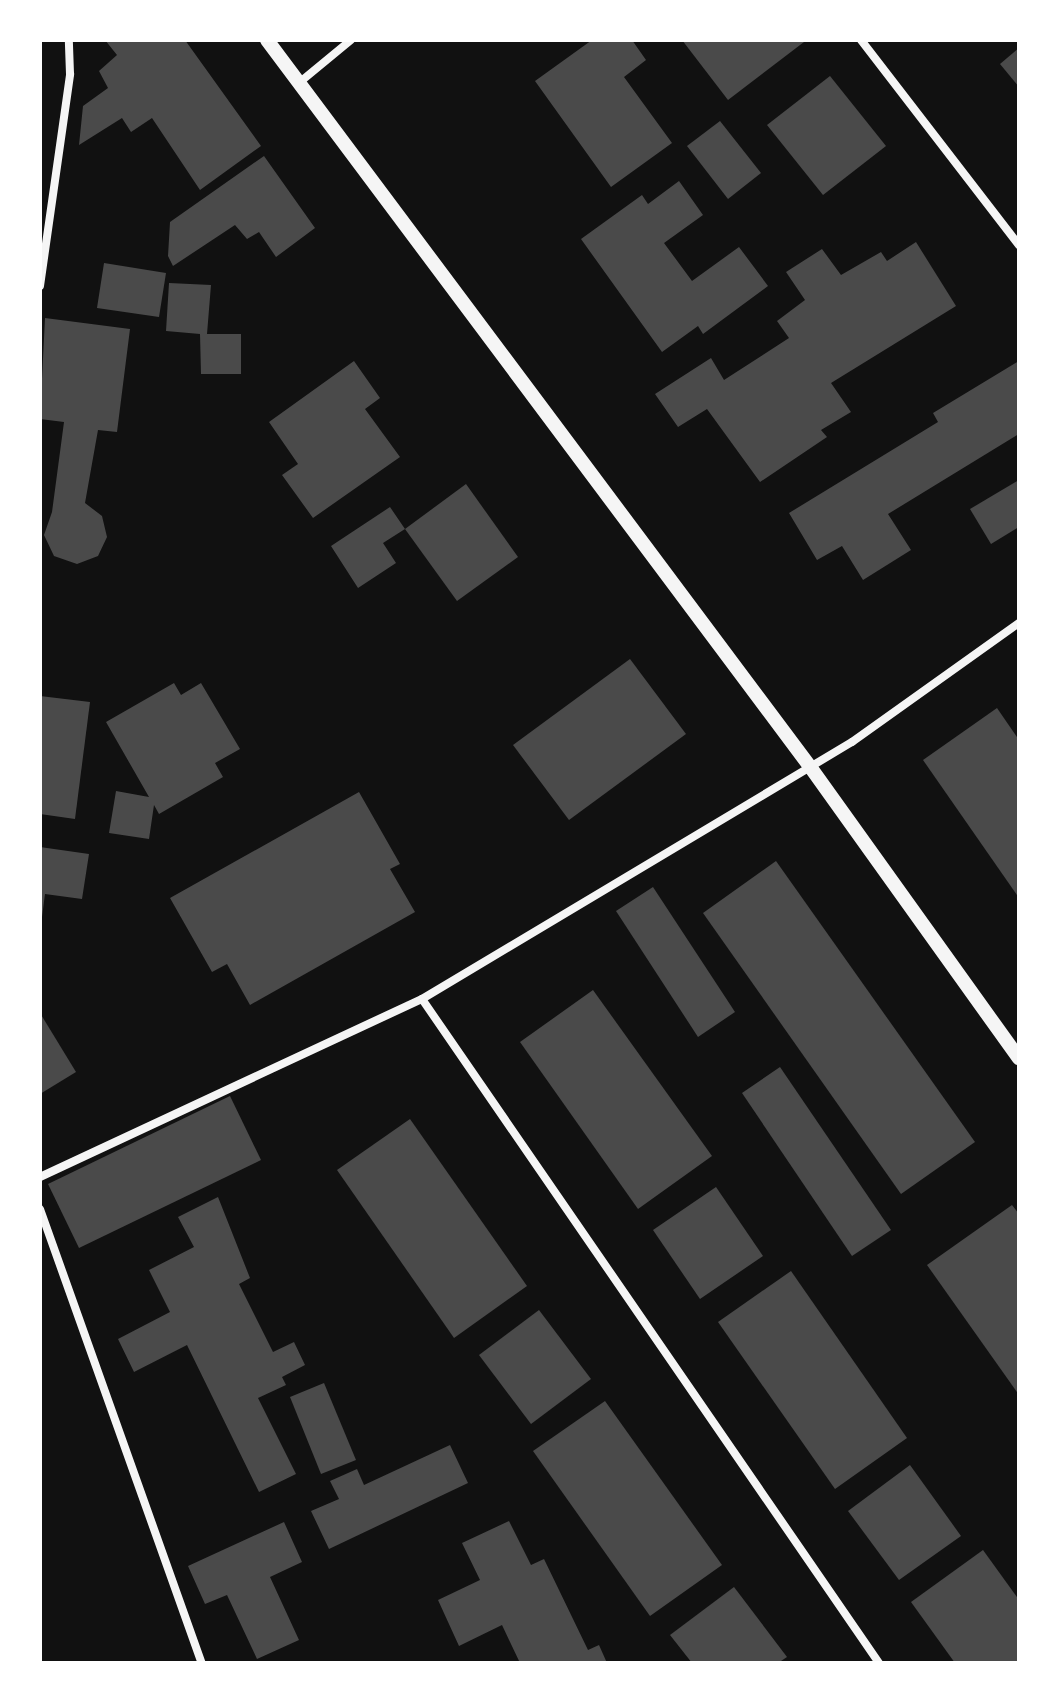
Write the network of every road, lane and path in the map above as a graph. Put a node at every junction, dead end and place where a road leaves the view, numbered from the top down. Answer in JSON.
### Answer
{"nodes":[{"id":1,"x":69,"y":40,"type":"edge"},
{"id":2,"x":267,"y":40,"type":"edge"},
{"id":3,"x":351,"y":40,"type":"edge"},
{"id":4,"x":861,"y":40,"type":"edge"},
{"id":5,"x":300,"y":82,"type":"junction"},
{"id":6,"x":1019,"y":245,"type":"edge"},
{"id":7,"x":40,"y":286,"type":"edge"},
{"id":8,"x":1019,"y":623,"type":"edge"},
{"id":9,"x":811,"y":768,"type":"junction"},
{"id":10,"x":422,"y":999,"type":"junction"},
{"id":11,"x":1019,"y":1058,"type":"edge"},
{"id":12,"x":40,"y":1177,"type":"edge"},
{"id":13,"x":40,"y":1209,"type":"edge"},
{"id":14,"x":202,"y":1663,"type":"edge"},
{"id":15,"x":879,"y":1663,"type":"edge"}],
"edges":[{"from":1,"to":7,"type":"street"},
{"from":2,"to":5,"type":"street"},
{"from":3,"to":5,"type":"street"},
{"from":4,"to":6,"type":"street"},
{"from":5,"to":9,"type":"street"},
{"from":8,"to":9,"type":"street"},
{"from":9,"to":10,"type":"street"},
{"from":9,"to":11,"type":"street"},
{"from":10,"to":12,"type":"street"},
{"from":10,"to":15,"type":"street"},
{"from":13,"to":14,"type":"street"}]}
